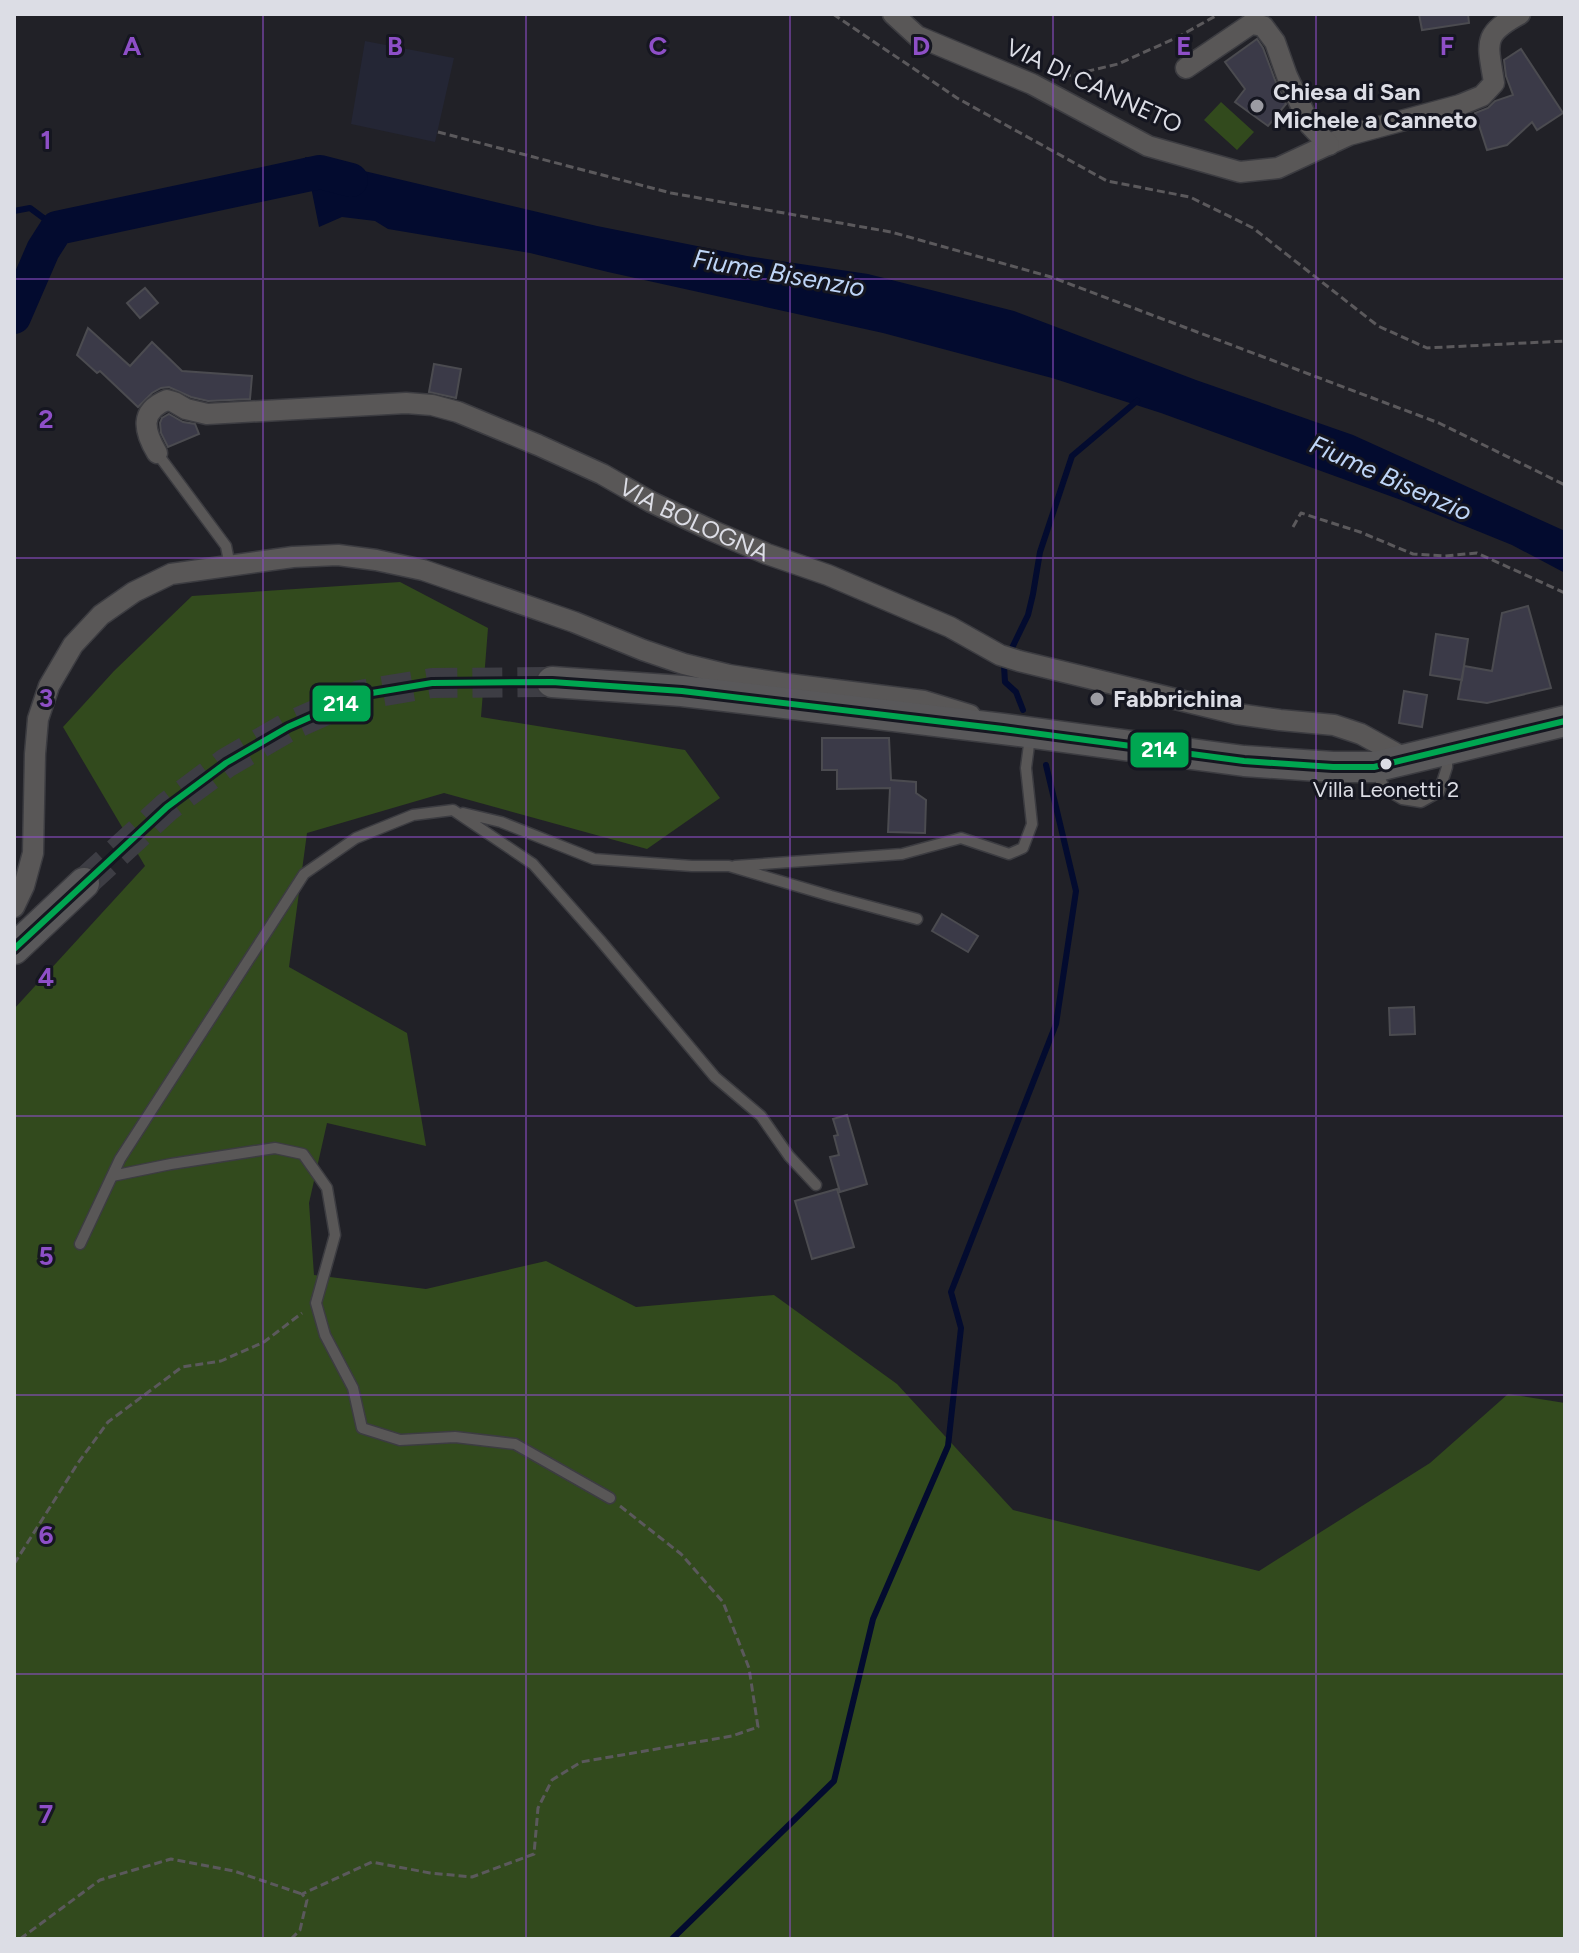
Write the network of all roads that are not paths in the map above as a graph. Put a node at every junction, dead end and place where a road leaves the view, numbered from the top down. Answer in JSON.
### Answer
{"nodes":[{"id":1,"x":893,"y":14,"type":"edge"},
{"id":2,"x":1520,"y":14,"type":"edge"},
{"id":3,"x":1186,"y":68,"type":"dead end"},
{"id":4,"x":1329,"y":145,"type":"junction"},
{"id":5,"x":157,"y":453,"type":"joint"},
{"id":6,"x":230,"y":566,"type":"junction"},
{"id":7,"x":552,"y":682,"type":"tunnel mouth"},
{"id":8,"x":1565,"y":721,"type":"edge"},
{"id":9,"x":1016,"y":731,"type":"junction"},
{"id":10,"x":1447,"y":750,"type":"junction"},
{"id":11,"x":1408,"y":760,"type":"junction"},
{"id":12,"x":1374,"y":767,"type":"junction"},
{"id":13,"x":453,"y":810,"type":"junction"},
{"id":14,"x":729,"y":866,"type":"junction"},
{"id":15,"x":84,"y":883,"type":"tunnel mouth"},
{"id":16,"x":14,"y":907,"type":"edge"},
{"id":17,"x":917,"y":919,"type":"dead end"},
{"id":18,"x":14,"y":949,"type":"edge"},
{"id":19,"x":112,"y":1176,"type":"junction"},
{"id":20,"x":816,"y":1185,"type":"dead end"},
{"id":21,"x":80,"y":1244,"type":"dead end"},
{"id":22,"x":610,"y":1498,"type":"road end"}],
"edges":[{"from":1,"to":4,"type":"street","name":"VIA DI CANNETO"},
{"from":2,"to":4,"type":"street","name":"VIA DI CANNETO"},
{"from":3,"to":4,"type":"street"},
{"from":5,"to":6,"type":"lane","name":"VIA BOLOGNA"},
{"from":5,"to":11,"type":"street","name":"VIA BOLOGNA"},
{"from":6,"to":9,"type":"street"},
{"from":6,"to":16,"type":"street"},
{"from":7,"to":9,"type":"main road"},
{"from":8,"to":10,"type":"main road"},
{"from":9,"to":12,"type":"main road"},
{"from":9,"to":14,"type":"lane"},
{"from":10,"to":11,"type":"main road"},
{"from":10,"to":12,"type":"lane"},
{"from":11,"to":12,"type":"main road"},
{"from":13,"to":14,"type":"lane"},
{"from":13,"to":19,"type":"lane"},
{"from":13,"to":20,"type":"lane"},
{"from":14,"to":17,"type":"lane"},
{"from":15,"to":18,"type":"main road"},
{"from":19,"to":21,"type":"lane"},
{"from":19,"to":22,"type":"lane"}]}
